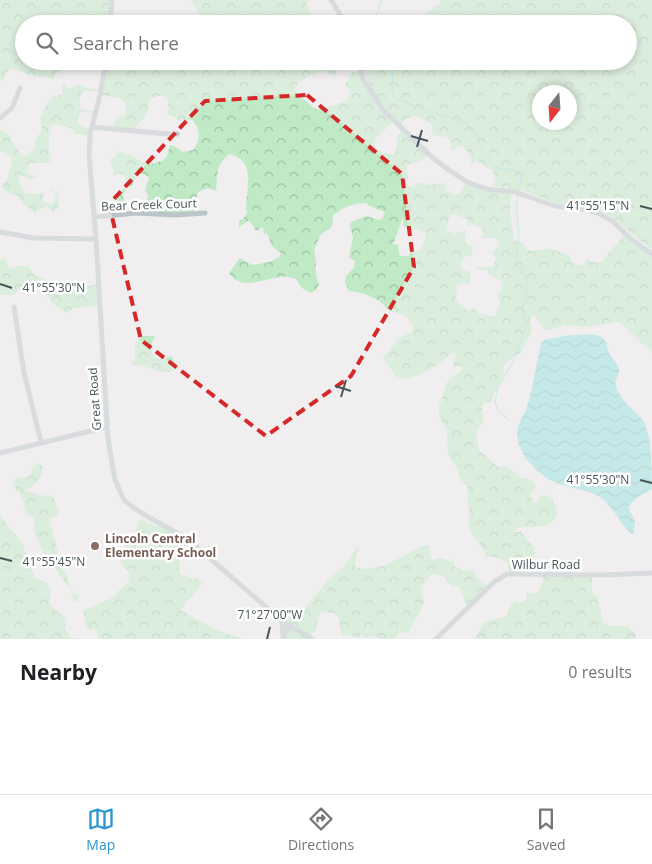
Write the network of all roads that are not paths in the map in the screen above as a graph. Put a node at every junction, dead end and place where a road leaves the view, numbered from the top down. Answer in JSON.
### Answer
{"nodes":[{"id":1,"x":112,"y":0,"type":"edge"},
{"id":2,"x":332,"y":0,"type":"edge"},
{"id":3,"x":111,"y":15,"type":"edge"},
{"id":4,"x":341,"y":15,"type":"edge"},
{"id":5,"x":105,"y":70,"type":"edge"},
{"id":6,"x":360,"y":70,"type":"edge"},
{"id":7,"x":20,"y":88,"type":"dead end"},
{"id":8,"x":0,"y":118,"type":"edge"},
{"id":9,"x":92,"y":127,"type":"junction"},
{"id":10,"x":177,"y":134,"type":"dead end"},
{"id":11,"x":205,"y":213,"type":"dead end"},
{"id":12,"x":94,"y":217,"type":"junction"},
{"id":13,"x":0,"y":232,"type":"edge"},
{"id":14,"x":96,"y":239,"type":"junction"},
{"id":15,"x":652,"y":254,"type":"edge"},
{"id":16,"x":14,"y":308,"type":"dead end"},
{"id":17,"x":107,"y":427,"type":"junction"},
{"id":18,"x":41,"y":442,"type":"junction"},
{"id":19,"x":0,"y":453,"type":"edge"},
{"id":20,"x":652,"y":573,"type":"edge"},
{"id":21,"x":282,"y":621,"type":"junction"},
{"id":22,"x":290,"y":626,"type":"junction"},
{"id":23,"x":283,"y":638,"type":"edge"},
{"id":24,"x":312,"y":639,"type":"edge"},
{"id":25,"x":436,"y":639,"type":"edge"}],
"edges":[{"from":1,"to":3,"type":"street"},
{"from":2,"to":4,"type":"street"},
{"from":5,"to":9,"type":"street","name":"Great Road"},
{"from":6,"to":15,"type":"street"},
{"from":7,"to":8,"type":"street"},
{"from":9,"to":10,"type":"street"},
{"from":9,"to":12,"type":"street","name":"Great Road"},
{"from":11,"to":12,"type":"street","name":"Bear Creek Court"},
{"from":12,"to":14,"type":"street","name":"Great Road"},
{"from":13,"to":14,"type":"street"},
{"from":14,"to":17,"type":"street","name":"Great Road"},
{"from":16,"to":18,"type":"street"},
{"from":17,"to":18,"type":"street"},
{"from":17,"to":21,"type":"street","name":"Great Road"},
{"from":18,"to":19,"type":"street"},
{"from":20,"to":25,"type":"street","name":"Wilbur Road"},
{"from":21,"to":22,"type":"street","name":"Great Road"},
{"from":21,"to":23,"type":"street"},
{"from":22,"to":23,"type":"street"},
{"from":22,"to":24,"type":"street","name":"Great Road"}]}
